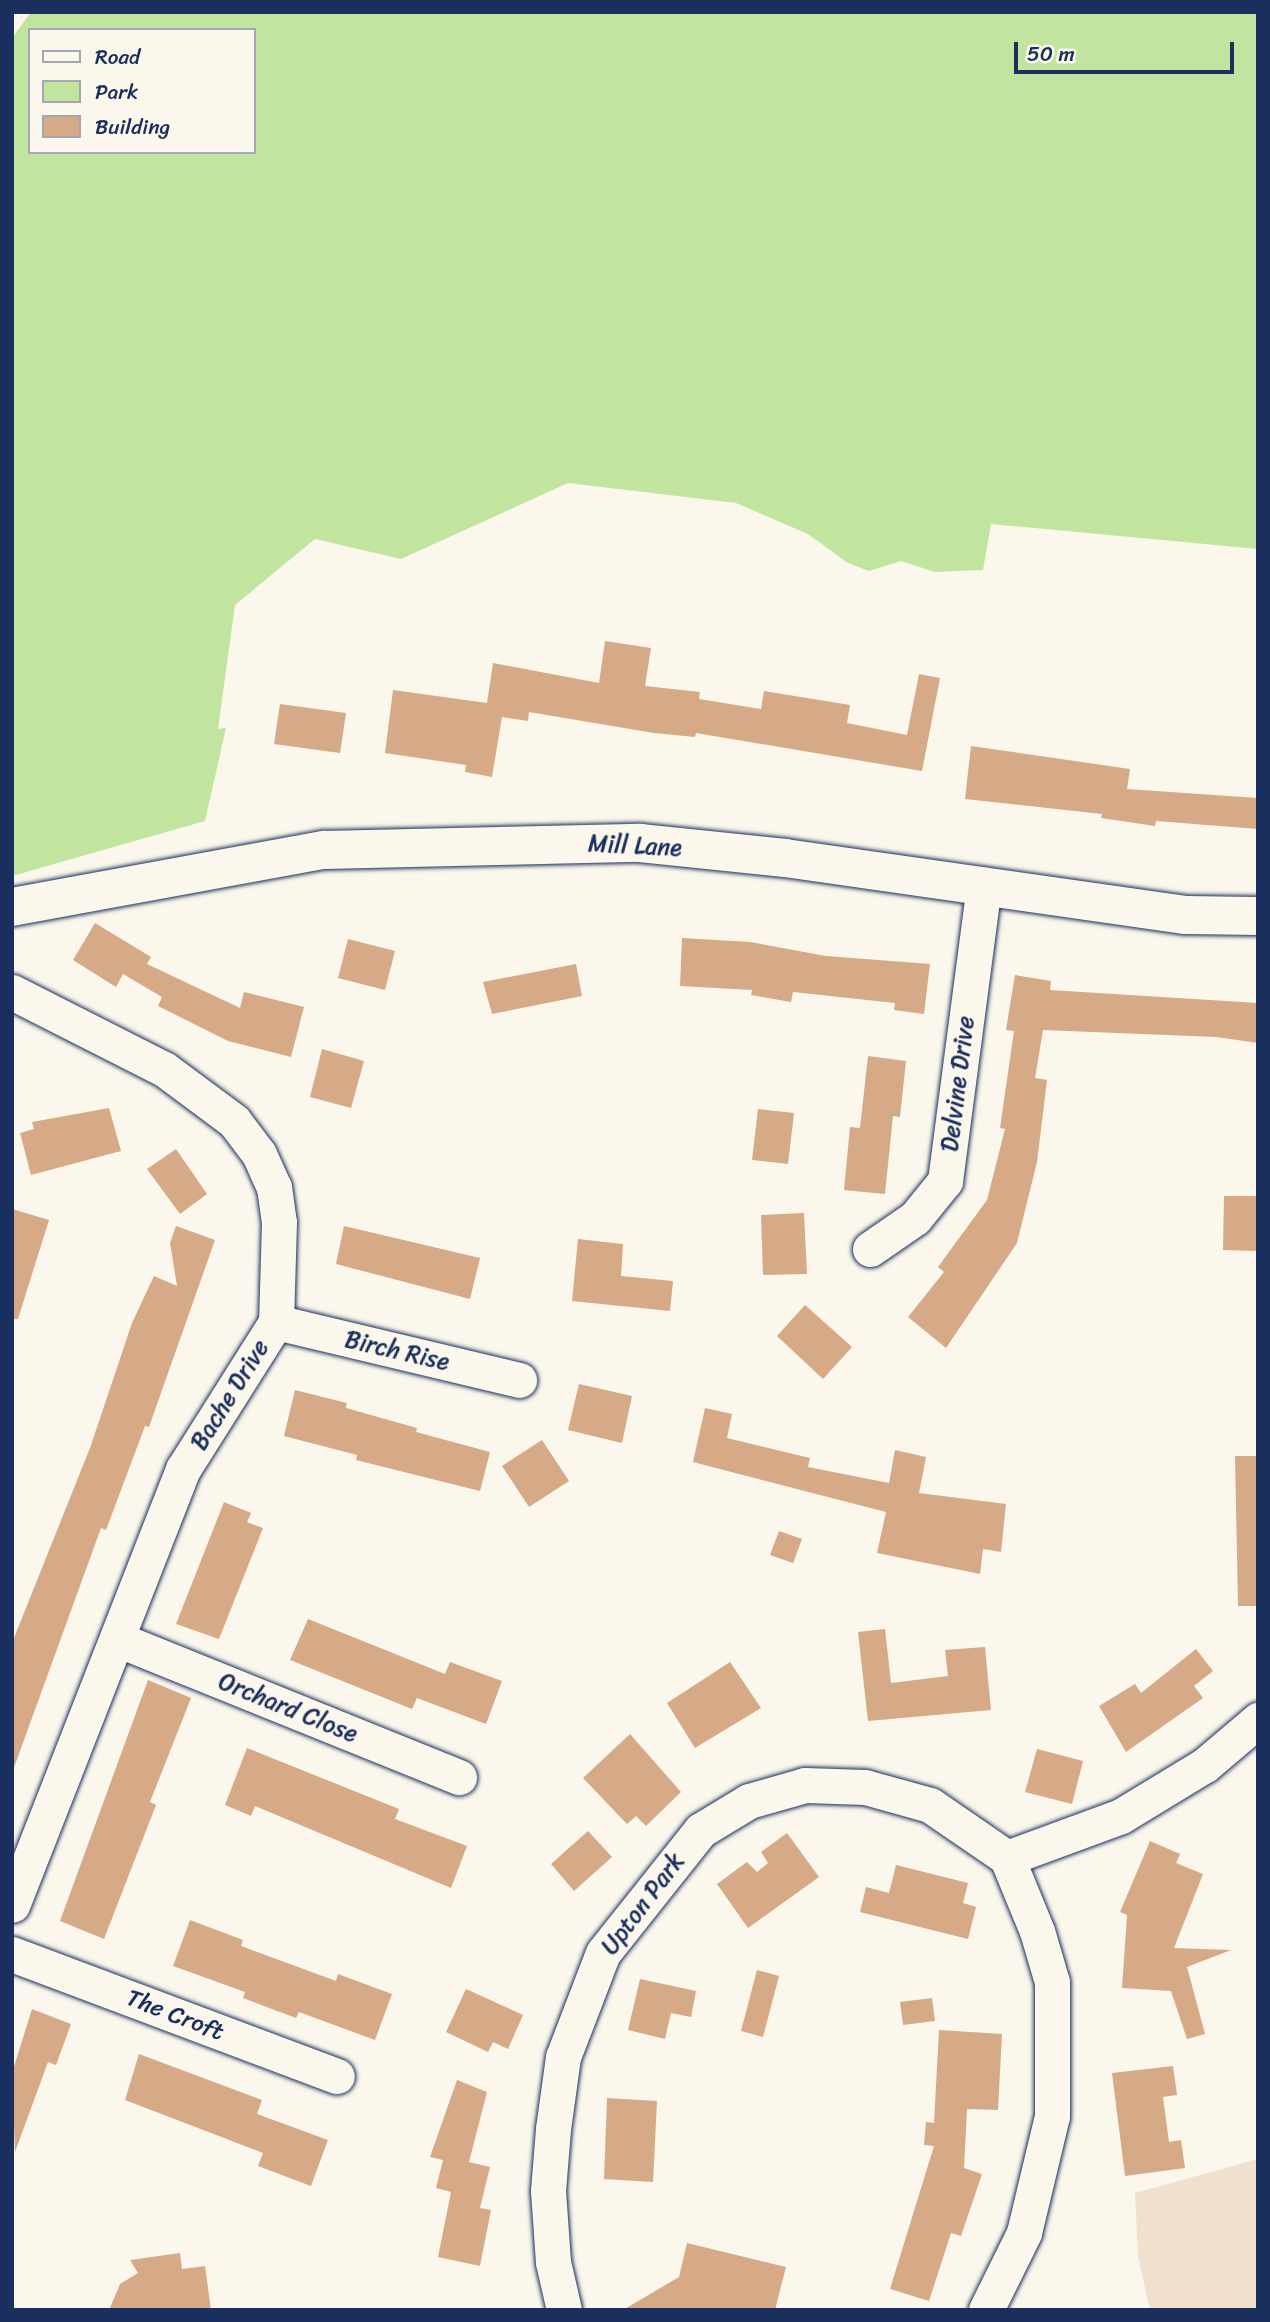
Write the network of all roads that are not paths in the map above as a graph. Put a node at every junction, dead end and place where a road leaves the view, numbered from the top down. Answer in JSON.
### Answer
{"nodes":[{"id":1,"x":984,"y":885,"type":"junction"},
{"id":2,"x":12,"y":907,"type":"edge"},
{"id":3,"x":1258,"y":916,"type":"edge"},
{"id":4,"x":12,"y":992,"type":"edge"},
{"id":5,"x":870,"y":1249,"type":"dead end"},
{"id":6,"x":276,"y":1322,"type":"junction"},
{"id":7,"x":519,"y":1380,"type":"dead end"},
{"id":8,"x":117,"y":1639,"type":"junction"},
{"id":9,"x":1258,"y":1720,"type":"edge"},
{"id":10,"x":459,"y":1777,"type":"dead end"},
{"id":11,"x":1007,"y":1858,"type":"junction"},
{"id":12,"x":12,"y":1905,"type":"edge"},
{"id":13,"x":12,"y":1954,"type":"edge"},
{"id":14,"x":337,"y":2076,"type":"dead end"},
{"id":15,"x":564,"y":2310,"type":"edge"},
{"id":16,"x":986,"y":2310,"type":"edge"}],
"edges":[{"from":1,"to":2,"type":"street","name":"Mill Lane"},
{"from":1,"to":3,"type":"street","name":"Mill Lane"},
{"from":1,"to":5,"type":"street","name":"Delvine Drive"},
{"from":4,"to":6,"type":"street","name":"Bache Drive"},
{"from":6,"to":7,"type":"street","name":"Birch Rise"},
{"from":6,"to":8,"type":"street","name":"Bache Drive"},
{"from":8,"to":10,"type":"street","name":"Orchard Close"},
{"from":8,"to":12,"type":"street","name":"Bache Drive"},
{"from":9,"to":11,"type":"street"},
{"from":11,"to":15,"type":"street","name":"Upton Park"},
{"from":11,"to":16,"type":"street"},
{"from":13,"to":14,"type":"street","name":"The Croft"}]}
